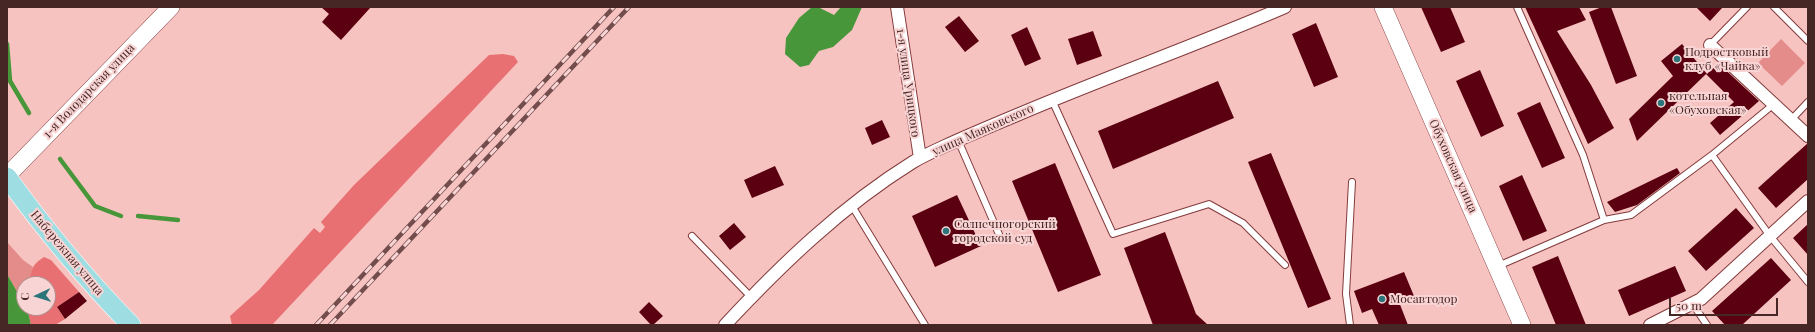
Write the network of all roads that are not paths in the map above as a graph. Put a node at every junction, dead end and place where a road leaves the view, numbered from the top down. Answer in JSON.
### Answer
{"nodes":[{"id":1,"x":171,"y":7,"type":"edge"},
{"id":2,"x":897,"y":7,"type":"edge"},
{"id":3,"x":1285,"y":7,"type":"edge"},
{"id":4,"x":1383,"y":7,"type":"edge"},
{"id":5,"x":1517,"y":7,"type":"edge"},
{"id":6,"x":1747,"y":7,"type":"edge"},
{"id":7,"x":1774,"y":7,"type":"edge"},
{"id":8,"x":1808,"y":41,"type":"edge"},
{"id":9,"x":1710,"y":45,"type":"joint"},
{"id":10,"x":1052,"y":100,"type":"junction"},
{"id":11,"x":1808,"y":102,"type":"edge"},
{"id":12,"x":1774,"y":104,"type":"junction"},
{"id":13,"x":1791,"y":120,"type":"junction"},
{"id":14,"x":1808,"y":136,"type":"edge"},
{"id":15,"x":958,"y":140,"type":"junction"},
{"id":16,"x":1712,"y":155,"type":"junction"},
{"id":17,"x":920,"y":158,"type":"junction"},
{"id":18,"x":7,"y":176,"type":"edge"},
{"id":19,"x":1352,"y":182,"type":"dead end"},
{"id":20,"x":1808,"y":201,"type":"edge"},
{"id":21,"x":852,"y":206,"type":"junction"},
{"id":22,"x":1604,"y":220,"type":"junction"},
{"id":23,"x":692,"y":236,"type":"dead end"},
{"id":24,"x":1770,"y":236,"type":"junction"},
{"id":25,"x":1001,"y":239,"type":"dead end"},
{"id":26,"x":1285,"y":265,"type":"dead end"},
{"id":27,"x":1498,"y":267,"type":"junction"},
{"id":28,"x":1808,"y":282,"type":"edge"},
{"id":29,"x":751,"y":297,"type":"junction"},
{"id":30,"x":1692,"y":303,"type":"junction"},
{"id":31,"x":131,"y":325,"type":"edge"},
{"id":32,"x":725,"y":325,"type":"edge"},
{"id":33,"x":925,"y":325,"type":"edge"},
{"id":34,"x":1350,"y":325,"type":"edge"},
{"id":35,"x":1520,"y":325,"type":"edge"},
{"id":36,"x":1650,"y":325,"type":"edge"},
{"id":37,"x":1706,"y":325,"type":"edge"}],
"edges":[{"from":1,"to":18,"type":"street","name":"1-я Володарская улица"},
{"from":2,"to":17,"type":"street","name":"1-я улица Урицкого"},
{"from":3,"to":10,"type":"street","name":"улица Маяковского"},
{"from":4,"to":27,"type":"street","name":"Обуховская улица"},
{"from":5,"to":22,"type":"lane"},
{"from":6,"to":9,"type":"lane"},
{"from":7,"to":8,"type":"lane"},
{"from":9,"to":12,"type":"street"},
{"from":10,"to":15,"type":"street","name":"улица Маяковского"},
{"from":10,"to":26,"type":"lane"},
{"from":11,"to":13,"type":"lane"},
{"from":12,"to":13,"type":"street"},
{"from":12,"to":16,"type":"lane"},
{"from":13,"to":14,"type":"street"},
{"from":15,"to":17,"type":"street","name":"улица Маяковского"},
{"from":15,"to":25,"type":"lane"},
{"from":16,"to":22,"type":"lane"},
{"from":16,"to":24,"type":"lane"},
{"from":17,"to":21,"type":"street","name":"улица Маяковского"},
{"from":18,"to":31,"type":"main road","name":"Набережная улица"},
{"from":19,"to":34,"type":"lane"},
{"from":20,"to":24,"type":"street"},
{"from":21,"to":29,"type":"street","name":"улица Маяковского"},
{"from":21,"to":33,"type":"lane"},
{"from":22,"to":27,"type":"lane"},
{"from":23,"to":29,"type":"lane"},
{"from":24,"to":28,"type":"lane"},
{"from":24,"to":30,"type":"street"},
{"from":27,"to":35,"type":"street","name":"Обуховская улица"},
{"from":29,"to":32,"type":"street","name":"улица Маяковского"},
{"from":30,"to":36,"type":"street"},
{"from":30,"to":37,"type":"lane"}]}
